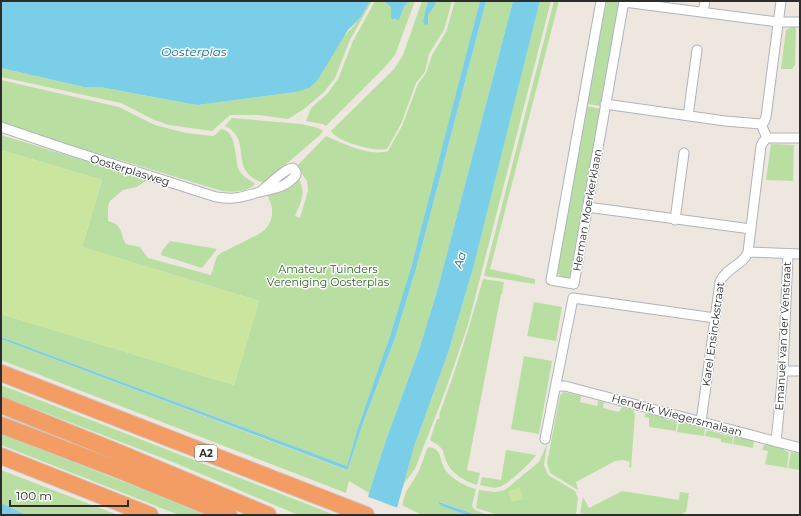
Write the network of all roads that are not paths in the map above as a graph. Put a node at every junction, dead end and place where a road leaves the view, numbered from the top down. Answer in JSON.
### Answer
{"nodes":[{"id":1,"x":601,"y":1,"type":"edge"},
{"id":2,"x":624,"y":1,"type":"edge"},
{"id":3,"x":704,"y":1,"type":"edge"},
{"id":4,"x":781,"y":1,"type":"edge"},
{"id":5,"x":703,"y":12,"type":"junction"},
{"id":6,"x":778,"y":22,"type":"junction"},
{"id":7,"x":800,"y":22,"type":"edge"},
{"id":8,"x":697,"y":50,"type":"dead end"},
{"id":9,"x":605,"y":104,"type":"junction"},
{"id":10,"x":688,"y":116,"type":"junction"},
{"id":11,"x":761,"y":124,"type":"junction"},
{"id":12,"x":1,"y":127,"type":"edge"},
{"id":13,"x":767,"y":138,"type":"junction"},
{"id":14,"x":800,"y":138,"type":"edge"},
{"id":15,"x":684,"y":153,"type":"dead end"},
{"id":16,"x":260,"y":192,"type":"dead end"},
{"id":17,"x":587,"y":207,"type":"junction"},
{"id":18,"x":675,"y":220,"type":"junction"},
{"id":19,"x":751,"y":229,"type":"junction"},
{"id":20,"x":748,"y":252,"type":"junction"},
{"id":21,"x":788,"y":254,"type":"junction"},
{"id":22,"x":800,"y":254,"type":"edge"},
{"id":23,"x":715,"y":318,"type":"junction"},
{"id":24,"x":783,"y":370,"type":"junction"},
{"id":25,"x":800,"y":371,"type":"edge"},
{"id":26,"x":1,"y":373,"type":"edge"},
{"id":27,"x":555,"y":388,"type":"junction"},
{"id":28,"x":1,"y":405,"type":"edge"},
{"id":29,"x":701,"y":422,"type":"junction"},
{"id":30,"x":1,"y":425,"type":"edge"},
{"id":31,"x":545,"y":439,"type":"dead end"},
{"id":32,"x":776,"y":442,"type":"junction"},
{"id":33,"x":800,"y":448,"type":"edge"},
{"id":34,"x":1,"y":456,"type":"edge"},
{"id":35,"x":150,"y":515,"type":"edge"},
{"id":36,"x":229,"y":515,"type":"edge"},
{"id":37,"x":268,"y":515,"type":"edge"},
{"id":38,"x":366,"y":515,"type":"edge"}],
"edges":[{"from":1,"to":17,"type":"street","name":"Herman Moerkerklaan"},
{"from":2,"to":5,"type":"street"},
{"from":2,"to":9,"type":"street","name":"Herman Moerkerklaan"},
{"from":3,"to":5,"type":"street"},
{"from":4,"to":6,"type":"street"},
{"from":5,"to":6,"type":"street"},
{"from":6,"to":7,"type":"street"},
{"from":6,"to":11,"type":"street"},
{"from":8,"to":10,"type":"street"},
{"from":9,"to":10,"type":"street"},
{"from":9,"to":17,"type":"street","name":"Herman Moerkerklaan"},
{"from":10,"to":11,"type":"street"},
{"from":11,"to":13,"type":"street"},
{"from":12,"to":16,"type":"street","name":"Oosterplasweg"},
{"from":13,"to":14,"type":"street"},
{"from":13,"to":19,"type":"street"},
{"from":15,"to":18,"type":"street"},
{"from":17,"to":18,"type":"street"},
{"from":18,"to":19,"type":"street"},
{"from":19,"to":20,"type":"street"},
{"from":20,"to":21,"type":"street"},
{"from":20,"to":23,"type":"street","name":"Karel Ensinckstraat"},
{"from":21,"to":22,"type":"street"},
{"from":21,"to":24,"type":"street","name":"Emanuel van der Venstraat"},
{"from":23,"to":27,"type":"street"},
{"from":23,"to":29,"type":"street","name":"Karel Ensinckstraat"},
{"from":24,"to":25,"type":"street"},
{"from":24,"to":32,"type":"street","name":"Emanuel van der Venstraat"},
{"from":26,"to":38,"type":"highway","number":"A2"},
{"from":27,"to":29,"type":"street","name":"Hendrik Wiegersmalaan"},
{"from":27,"to":31,"type":"street"},
{"from":28,"to":37,"type":"highway"},
{"from":29,"to":32,"type":"street","name":"Hendrik Wiegersmalaan"},
{"from":30,"to":36,"type":"highway"},
{"from":32,"to":33,"type":"street","name":"Hendrik Wiegersmalaan"},
{"from":34,"to":35,"type":"highway"}]}
